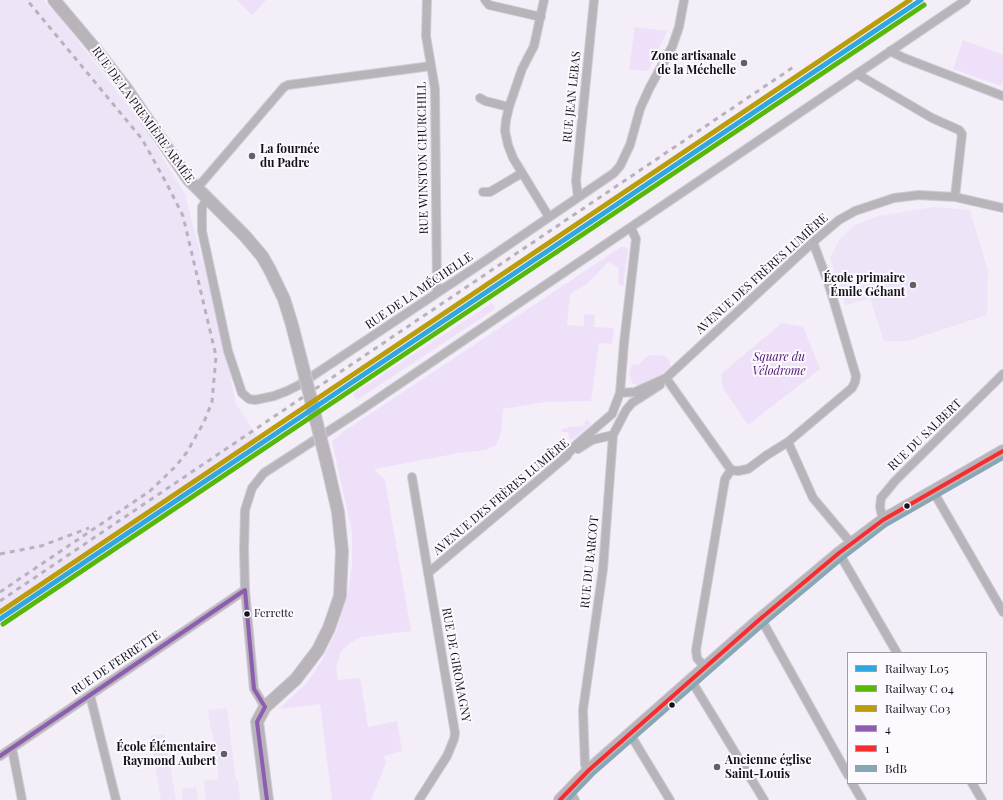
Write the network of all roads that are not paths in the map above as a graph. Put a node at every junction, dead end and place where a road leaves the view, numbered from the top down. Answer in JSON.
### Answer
{"nodes":[{"id":1,"x":54,"y":0,"type":"edge"},
{"id":2,"x":427,"y":0,"type":"edge"},
{"id":3,"x":485,"y":0,"type":"edge"},
{"id":4,"x":544,"y":0,"type":"edge"},
{"id":5,"x":594,"y":0,"type":"edge"},
{"id":6,"x":684,"y":0,"type":"edge"},
{"id":7,"x":966,"y":0,"type":"edge"},
{"id":8,"x":541,"y":17,"type":"junction"},
{"id":9,"x":890,"y":51,"type":"junction"},
{"id":10,"x":431,"y":66,"type":"junction"},
{"id":11,"x":857,"y":74,"type":"junction"},
{"id":12,"x":1003,"y":96,"type":"edge"},
{"id":13,"x":480,"y":98,"type":"dead end"},
{"id":14,"x":510,"y":107,"type":"junction"},
{"id":15,"x":522,"y":173,"type":"junction"},
{"id":16,"x":198,"y":187,"type":"junction"},
{"id":17,"x":483,"y":192,"type":"dead end"},
{"id":18,"x":578,"y":197,"type":"junction"},
{"id":19,"x":954,"y":197,"type":"junction"},
{"id":20,"x":208,"y":198,"type":"junction"},
{"id":21,"x":1003,"y":208,"type":"edge"},
{"id":22,"x":549,"y":217,"type":"junction"},
{"id":23,"x":631,"y":228,"type":"junction"},
{"id":24,"x":813,"y":242,"type":"junction"},
{"id":25,"x":436,"y":292,"type":"junction"},
{"id":26,"x":1003,"y":374,"type":"edge"},
{"id":27,"x":666,"y":378,"type":"junction"},
{"id":28,"x":620,"y":393,"type":"junction"},
{"id":29,"x":629,"y":407,"type":"junction"},
{"id":30,"x":605,"y":421,"type":"junction"},
{"id":31,"x":613,"y":435,"type":"junction"},
{"id":32,"x":788,"y":442,"type":"junction"},
{"id":33,"x":1003,"y":450,"type":"edge"},
{"id":34,"x":563,"y":459,"type":"junction"},
{"id":35,"x":731,"y":470,"type":"junction"},
{"id":36,"x":412,"y":477,"type":"dead end"},
{"id":37,"x":933,"y":491,"type":"junction"},
{"id":38,"x":883,"y":520,"type":"junction"},
{"id":39,"x":851,"y":543,"type":"junction"},
{"id":40,"x":839,"y":553,"type":"junction"},
{"id":41,"x":428,"y":573,"type":"junction"},
{"id":42,"x":245,"y":590,"type":"junction"},
{"id":43,"x":1003,"y":612,"type":"edge"},
{"id":44,"x":758,"y":620,"type":"junction"},
{"id":45,"x":896,"y":652,"type":"edge"},
{"id":46,"x":705,"y":668,"type":"junction"},
{"id":47,"x":692,"y":680,"type":"junction"},
{"id":48,"x":90,"y":695,"type":"junction"},
{"id":49,"x":265,"y":707,"type":"junction"},
{"id":50,"x":630,"y":734,"type":"junction"},
{"id":51,"x":12,"y":748,"type":"junction"},
{"id":52,"x":0,"y":756,"type":"edge"},
{"id":53,"x":589,"y":770,"type":"junction"},
{"id":54,"x":847,"y":774,"type":"edge"},
{"id":55,"x":853,"y":784,"type":"edge"},
{"id":56,"x":973,"y":784,"type":"edge"},
{"id":57,"x":572,"y":795,"type":"edge"},
{"id":58,"x":22,"y":800,"type":"edge"},
{"id":59,"x":116,"y":800,"type":"edge"},
{"id":60,"x":267,"y":800,"type":"edge"},
{"id":61,"x":419,"y":800,"type":"edge"},
{"id":62,"x":560,"y":800,"type":"edge"},
{"id":63,"x":670,"y":800,"type":"edge"},
{"id":64,"x":764,"y":800,"type":"edge"},
{"id":65,"x":862,"y":800,"type":"edge"},
{"id":66,"x":982,"y":800,"type":"edge"}],
"edges":[{"from":1,"to":16,"type":"main road","name":"RUE DE LA PREMIÈRE ARMÉE"},
{"from":2,"to":10,"type":"street","name":"RUE WINSTON CHURCHILL"},
{"from":3,"to":8,"type":"street"},
{"from":4,"to":8,"type":"street"},
{"from":5,"to":18,"type":"street","name":"RUE JEAN LEBAS"},
{"from":6,"to":18,"type":"street","name":"RUE DE LA MÉCHELLE"},
{"from":7,"to":9,"type":"street"},
{"from":8,"to":14,"type":"street"},
{"from":9,"to":11,"type":"street"},
{"from":9,"to":12,"type":"street"},
{"from":10,"to":16,"type":"street"},
{"from":10,"to":25,"type":"street","name":"RUE WINSTON CHURCHILL"},
{"from":11,"to":19,"type":"street"},
{"from":11,"to":23,"type":"street"},
{"from":13,"to":14,"type":"street"},
{"from":14,"to":15,"type":"street"},
{"from":15,"to":17,"type":"street"},
{"from":15,"to":22,"type":"street"},
{"from":16,"to":20,"type":"main road","name":"RUE DE LA PREMIÈRE ARMÉE"},
{"from":18,"to":22,"type":"street","name":"RUE DE LA MÉCHELLE"},
{"from":19,"to":21,"type":"street","name":"AVENUE DES FRÈRES LUMIÈRE"},
{"from":19,"to":24,"type":"street","name":"AVENUE DES FRÈRES LUMIÈRE"},
{"from":20,"to":25,"type":"street","name":"RUE DE LA MÉCHELLE"},
{"from":20,"to":49,"type":"main road","name":"RUE DE LA PREMIÈRE ARMÉE","bridge":true},
{"from":22,"to":25,"type":"street","name":"RUE DE LA MÉCHELLE"},
{"from":23,"to":28,"type":"street"},
{"from":23,"to":42,"type":"street"},
{"from":24,"to":27,"type":"street","name":"AVENUE DES FRÈRES LUMIÈRE"},
{"from":24,"to":32,"type":"street"},
{"from":26,"to":38,"type":"street","name":"RUE DU SALBERT"},
{"from":27,"to":28,"type":"street","name":"AVENUE DES FRÈRES LUMIÈRE"},
{"from":27,"to":29,"type":"street","name":"RUE DU BARCOT"},
{"from":27,"to":35,"type":"street"},
{"from":28,"to":29,"type":"street"},
{"from":28,"to":30,"type":"street"},
{"from":29,"to":31,"type":"street","name":"RUE DU BARCOT"},
{"from":30,"to":31,"type":"street"},
{"from":30,"to":34,"type":"street"},
{"from":31,"to":34,"type":"street","name":"AVENUE DES FRÈRES LUMIÈRE"},
{"from":31,"to":53,"type":"street","name":"RUE DU BARCOT"},
{"from":32,"to":35,"type":"street"},
{"from":32,"to":39,"type":"street"},
{"from":33,"to":37,"type":"main road"},
{"from":34,"to":41,"type":"street","name":"AVENUE DES FRÈRES LUMIÈRE"},
{"from":35,"to":46,"type":"street"},
{"from":36,"to":41,"type":"street"},
{"from":37,"to":38,"type":"main road"},
{"from":37,"to":43,"type":"street"},
{"from":38,"to":39,"type":"main road"},
{"from":39,"to":40,"type":"main road"},
{"from":40,"to":44,"type":"main road"},
{"from":40,"to":45,"type":"street"},
{"from":41,"to":61,"type":"street","name":"RUE DE GIROMAGNY"},
{"from":42,"to":48,"type":"street","name":"RUE DE FERRETTE"},
{"from":42,"to":49,"type":"street"},
{"from":44,"to":46,"type":"main road"},
{"from":44,"to":54,"type":"street"},
{"from":46,"to":47,"type":"main road"},
{"from":47,"to":50,"type":"main road"},
{"from":47,"to":64,"type":"street"},
{"from":48,"to":51,"type":"street","name":"RUE DE FERRETTE"},
{"from":48,"to":59,"type":"street"},
{"from":49,"to":60,"type":"main road","name":"RUE DE LA PREMIÈRE ARMÉE"},
{"from":50,"to":53,"type":"main road"},
{"from":50,"to":63,"type":"street"},
{"from":51,"to":52,"type":"street","name":"RUE DE FERRETTE"},
{"from":51,"to":58,"type":"street"},
{"from":53,"to":57,"type":"main road"},
{"from":55,"to":65,"type":"street"},
{"from":56,"to":66,"type":"street"},
{"from":57,"to":62,"type":"main road"}]}
